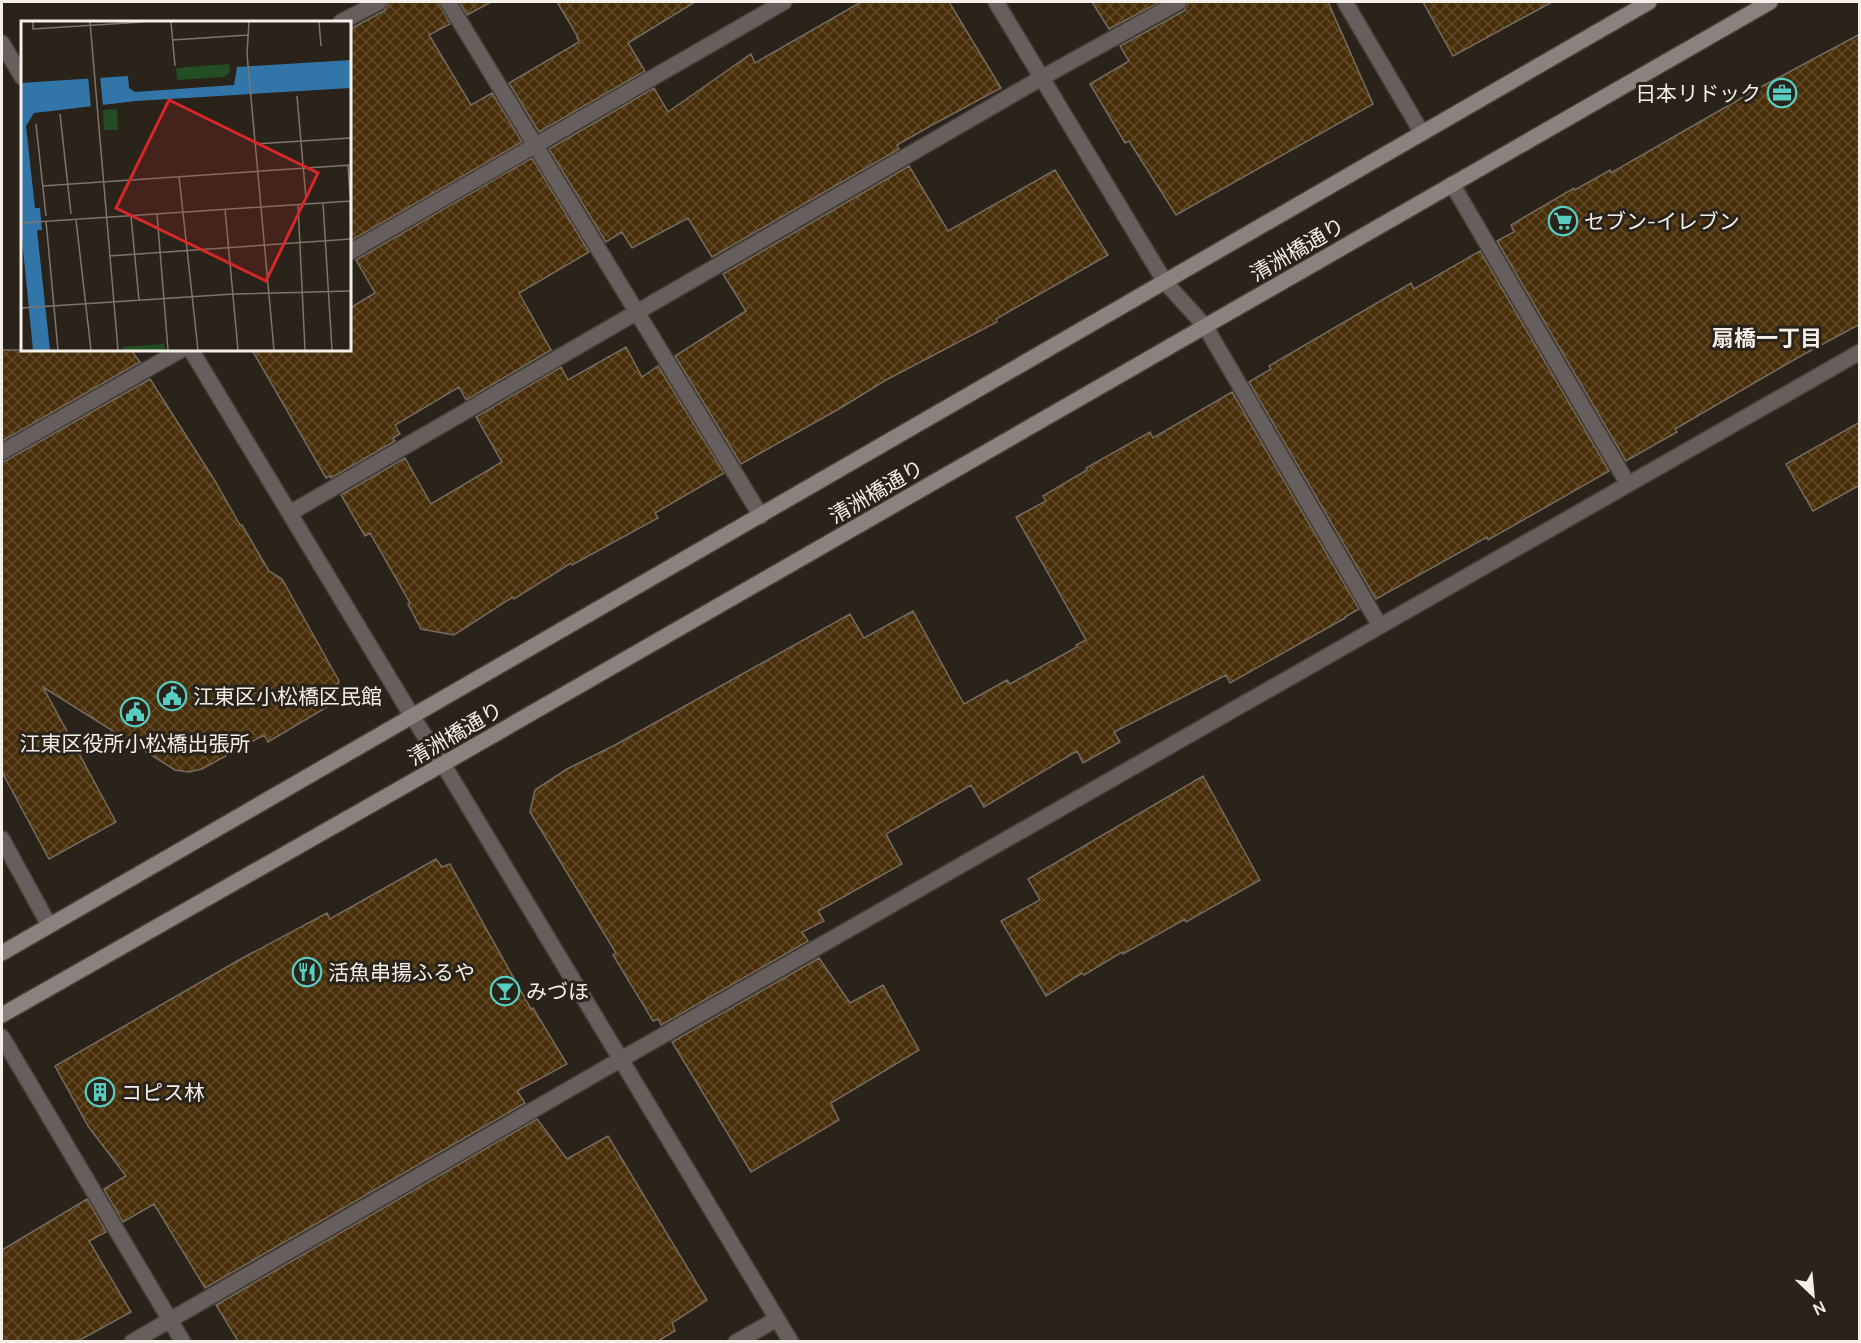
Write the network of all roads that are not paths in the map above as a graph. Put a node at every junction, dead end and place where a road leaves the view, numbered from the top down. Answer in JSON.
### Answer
{"nodes":[{"id":1,"x":379,"y":2,"type":"edge"},
{"id":2,"x":448,"y":2,"type":"edge"},
{"id":3,"x":784,"y":2,"type":"edge"},
{"id":4,"x":996,"y":2,"type":"edge"},
{"id":5,"x":1179,"y":2,"type":"edge"},
{"id":6,"x":1345,"y":2,"type":"edge"},
{"id":7,"x":1649,"y":2,"type":"edge"},
{"id":8,"x":1770,"y":2,"type":"edge"},
{"id":9,"x":342,"y":21,"type":"edge"},
{"id":10,"x":2,"y":43,"type":"edge"},
{"id":11,"x":21,"y":75,"type":"edge"},
{"id":12,"x":1043,"y":77,"type":"junction"},
{"id":13,"x":1422,"y":133,"type":"junction"},
{"id":14,"x":535,"y":145,"type":"junction"},
{"id":15,"x":1452,"y":184,"type":"junction"},
{"id":16,"x":351,"y":251,"type":"edge"},
{"id":17,"x":1165,"y":282,"type":"junction"},
{"id":18,"x":637,"y":313,"type":"junction"},
{"id":19,"x":1205,"y":326,"type":"junction"},
{"id":20,"x":180,"y":351,"type":"edge"},
{"id":21,"x":191,"y":351,"type":"edge"},
{"id":22,"x":1860,"y":352,"type":"edge"},
{"id":23,"x":2,"y":452,"type":"edge"},
{"id":24,"x":1628,"y":484,"type":"junction"},
{"id":25,"x":290,"y":513,"type":"junction"},
{"id":26,"x":761,"y":516,"type":"junction"},
{"id":27,"x":1380,"y":626,"type":"junction"},
{"id":28,"x":412,"y":716,"type":"junction"},
{"id":29,"x":443,"y":764,"type":"junction"},
{"id":30,"x":2,"y":839,"type":"edge"},
{"id":31,"x":49,"y":925,"type":"junction"},
{"id":32,"x":2,"y":953,"type":"edge"},
{"id":33,"x":2,"y":1015,"type":"edge"},
{"id":34,"x":2,"y":1037,"type":"edge"},
{"id":35,"x":620,"y":1060,"type":"junction"},
{"id":36,"x":777,"y":1319,"type":"junction"},
{"id":37,"x":170,"y":1320,"type":"junction"},
{"id":38,"x":132,"y":1341,"type":"edge"},
{"id":39,"x":183,"y":1341,"type":"edge"},
{"id":40,"x":736,"y":1341,"type":"edge"},
{"id":41,"x":790,"y":1341,"type":"edge"}],
"edges":[{"from":1,"to":9,"type":"street"},
{"from":2,"to":14,"type":"street"},
{"from":3,"to":14,"type":"street"},
{"from":4,"to":12,"type":"street"},
{"from":5,"to":12,"type":"street"},
{"from":6,"to":13,"type":"street"},
{"from":7,"to":13,"type":"main road","name":"清洲橋通り"},
{"from":8,"to":15,"type":"main road","name":"清洲橋通り"},
{"from":10,"to":11,"type":"street"},
{"from":12,"to":17,"type":"street"},
{"from":12,"to":18,"type":"street"},
{"from":13,"to":17,"type":"main road","name":"清洲橋通り"},
{"from":14,"to":16,"type":"street"},
{"from":14,"to":18,"type":"street"},
{"from":15,"to":19,"type":"main road","name":"清洲橋通り"},
{"from":15,"to":24,"type":"street"},
{"from":17,"to":19,"type":"street"},
{"from":17,"to":26,"type":"main road","name":"清洲橋通り"},
{"from":18,"to":25,"type":"street"},
{"from":18,"to":26,"type":"street"},
{"from":19,"to":27,"type":"street"},
{"from":19,"to":29,"type":"main road","name":"清洲橋通り"},
{"from":20,"to":23,"type":"street"},
{"from":21,"to":25,"type":"street"},
{"from":22,"to":24,"type":"street"},
{"from":24,"to":27,"type":"street"},
{"from":25,"to":28,"type":"street"},
{"from":26,"to":28,"type":"main road","name":"清洲橋通り"},
{"from":27,"to":35,"type":"street"},
{"from":28,"to":29,"type":"street"},
{"from":28,"to":31,"type":"main road","name":"清洲橋通り"},
{"from":29,"to":33,"type":"main road","name":"清洲橋通り"},
{"from":29,"to":35,"type":"street"},
{"from":30,"to":31,"type":"street"},
{"from":31,"to":32,"type":"main road","name":"清洲橋通り"},
{"from":34,"to":37,"type":"street"},
{"from":35,"to":36,"type":"street"},
{"from":35,"to":37,"type":"street"},
{"from":36,"to":40,"type":"street"},
{"from":36,"to":41,"type":"street"},
{"from":37,"to":38,"type":"street"},
{"from":37,"to":39,"type":"street"}]}
